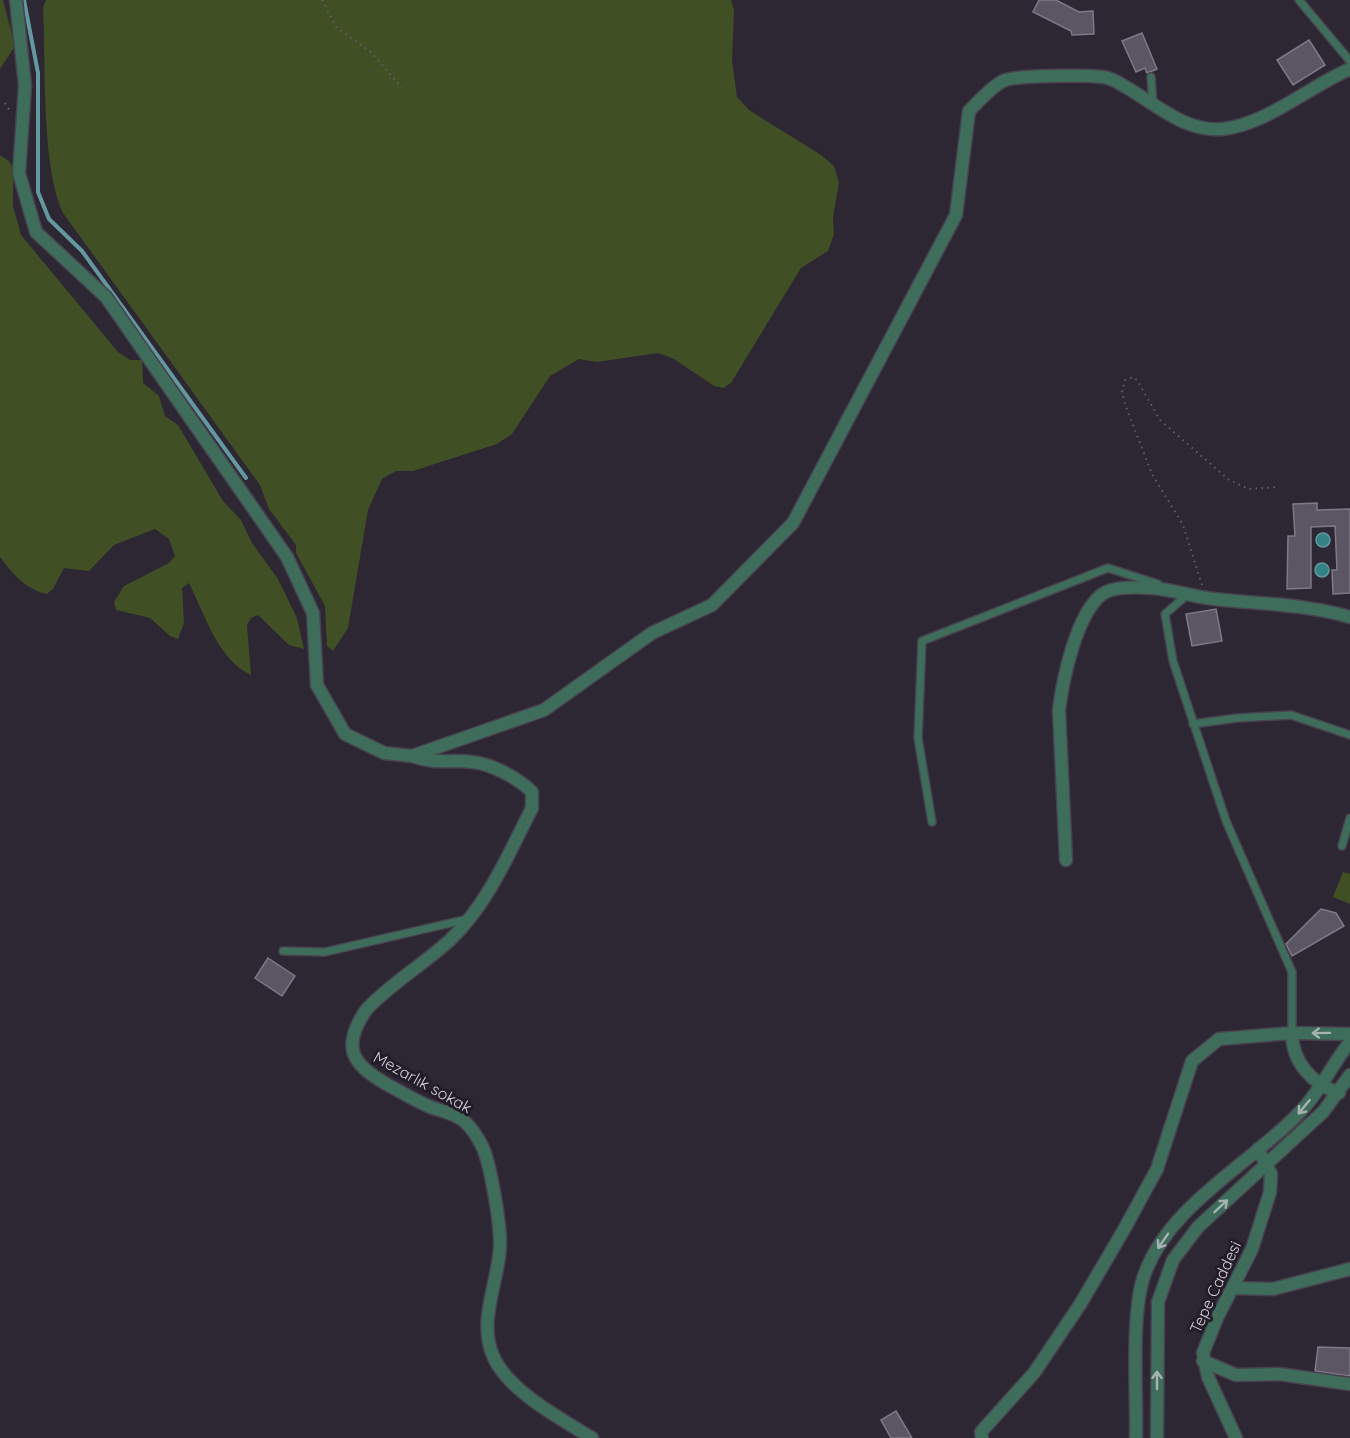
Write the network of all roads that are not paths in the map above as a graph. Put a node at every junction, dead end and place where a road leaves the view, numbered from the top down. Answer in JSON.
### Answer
{"nodes":[{"id":1,"x":16,"y":0,"type":"edge"},
{"id":2,"x":1299,"y":0,"type":"edge"},
{"id":3,"x":1350,"y":61,"type":"edge"},
{"id":4,"x":1350,"y":69,"type":"edge"},
{"id":5,"x":1151,"y":77,"type":"dead end"},
{"id":6,"x":1154,"y":106,"type":"junction"},
{"id":7,"x":1188,"y":594,"type":"junction"},
{"id":8,"x":1350,"y":617,"type":"edge"},
{"id":9,"x":1193,"y":724,"type":"junction"},
{"id":10,"x":1350,"y":735,"type":"edge"},
{"id":11,"x":412,"y":756,"type":"junction"},
{"id":12,"x":1350,"y":818,"type":"edge"},
{"id":13,"x":932,"y":822,"type":"dead end"},
{"id":14,"x":1342,"y":846,"type":"dead end"},
{"id":15,"x":1066,"y":860,"type":"dead end"},
{"id":16,"x":468,"y":919,"type":"junction"},
{"id":17,"x":283,"y":951,"type":"dead end"},
{"id":18,"x":1292,"y":1033,"type":"junction"},
{"id":19,"x":1350,"y":1034,"type":"edge"},
{"id":20,"x":1350,"y":1042,"type":"edge"},
{"id":21,"x":1350,"y":1075,"type":"edge"},
{"id":22,"x":1320,"y":1084,"type":"junction"},
{"id":23,"x":1339,"y":1093,"type":"junction"},
{"id":24,"x":1258,"y":1149,"type":"junction"},
{"id":25,"x":1267,"y":1163,"type":"junction"},
{"id":26,"x":1350,"y":1269,"type":"edge"},
{"id":27,"x":1234,"y":1288,"type":"junction"},
{"id":28,"x":1203,"y":1361,"type":"junction"},
{"id":29,"x":1350,"y":1384,"type":"edge"},
{"id":30,"x":592,"y":1438,"type":"edge"},
{"id":31,"x":982,"y":1438,"type":"edge"},
{"id":32,"x":1136,"y":1438,"type":"edge"},
{"id":33,"x":1157,"y":1438,"type":"edge"},
{"id":34,"x":1236,"y":1438,"type":"edge"}],
"edges":[{"from":1,"to":11,"type":"street"},
{"from":2,"to":3,"type":"lane"},
{"from":4,"to":6,"type":"street"},
{"from":5,"to":6,"type":"lane"},
{"from":6,"to":11,"type":"street"},
{"from":7,"to":8,"type":"street"},
{"from":7,"to":9,"type":"lane"},
{"from":7,"to":13,"type":"lane"},
{"from":7,"to":15,"type":"street"},
{"from":9,"to":10,"type":"lane"},
{"from":9,"to":18,"type":"lane"},
{"from":11,"to":16,"type":"street","name":"Mezarlık sokak"},
{"from":12,"to":14,"type":"lane"},
{"from":16,"to":17,"type":"lane"},
{"from":16,"to":30,"type":"street","name":"Mezarlık sokak"},
{"from":19,"to":18,"type":"street","one_way":true},
{"from":18,"to":22,"type":"street"},
{"from":18,"to":31,"type":"street"},
{"from":20,"to":22,"type":"street"},
{"from":21,"to":23,"type":"street"},
{"from":22,"to":23,"type":"street"},
{"from":22,"to":24,"type":"street","one_way":true},
{"from":23,"to":25,"type":"street"},
{"from":24,"to":25,"type":"street","name":"Tepe Caddesi"},
{"from":24,"to":32,"type":"street","one_way":true},
{"from":25,"to":27,"type":"street","name":"Tepe Caddesi"},
{"from":33,"to":25,"type":"street","one_way":true},
{"from":26,"to":27,"type":"street"},
{"from":27,"to":28,"type":"street","name":"Tepe Caddesi"},
{"from":28,"to":29,"type":"street"},
{"from":28,"to":34,"type":"street","name":"Tepe Caddesi"}]}
